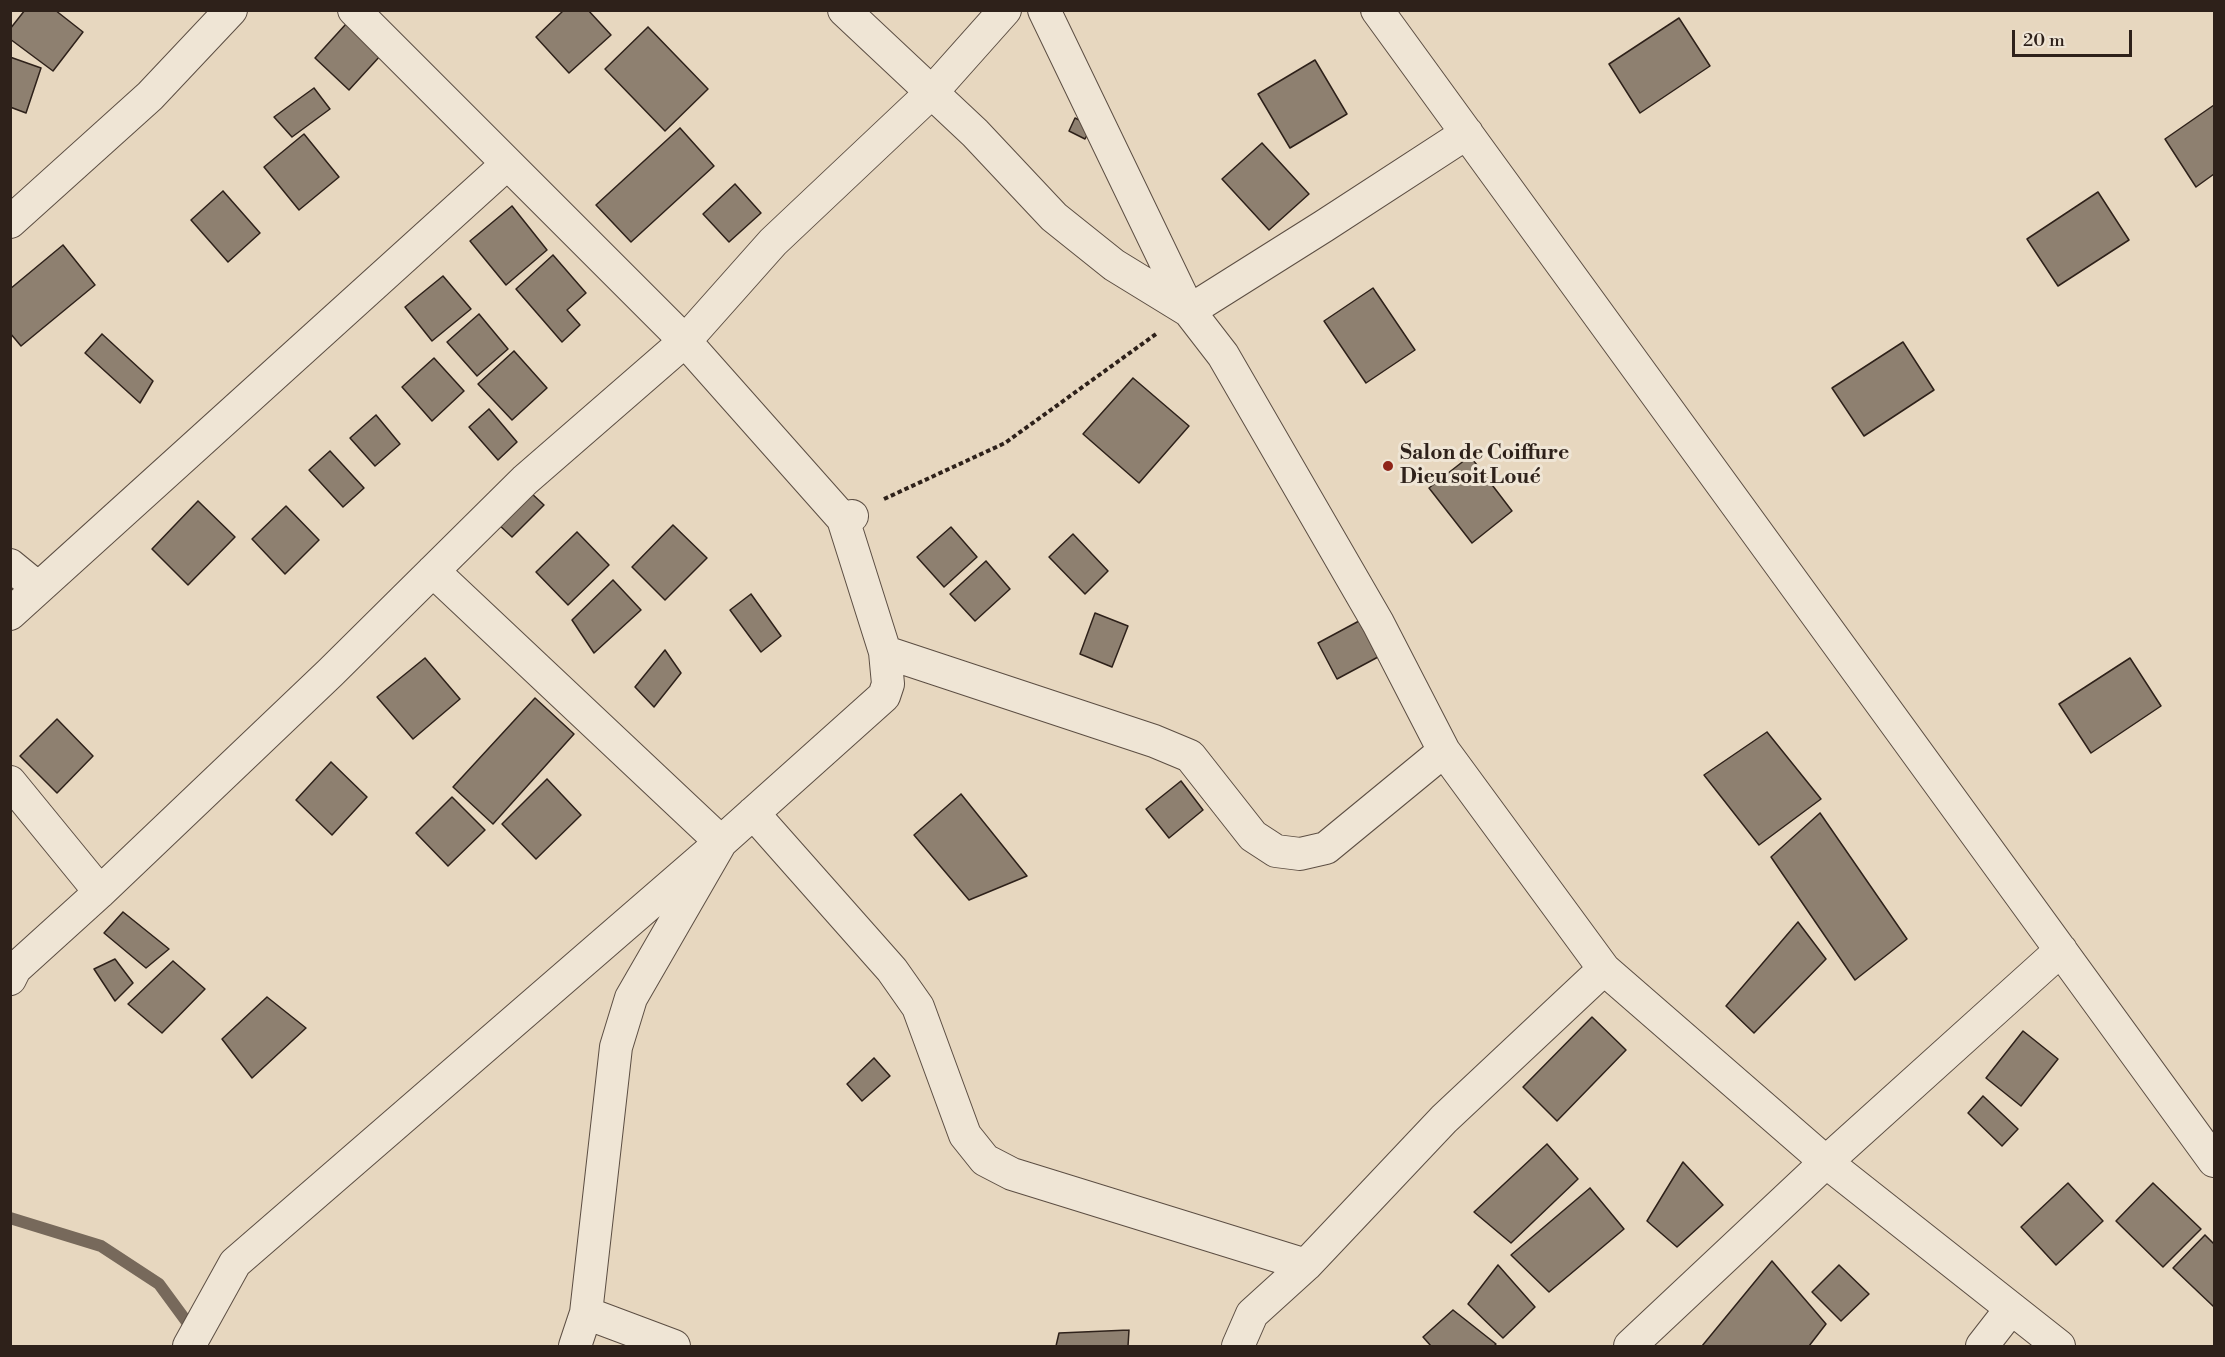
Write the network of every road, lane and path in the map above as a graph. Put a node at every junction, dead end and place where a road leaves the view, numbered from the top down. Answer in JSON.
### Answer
{"nodes":[{"id":1,"x":231,"y":10,"type":"edge"},
{"id":2,"x":354,"y":10,"type":"edge"},
{"id":3,"x":844,"y":10,"type":"edge"},
{"id":4,"x":1005,"y":10,"type":"edge"},
{"id":5,"x":1044,"y":10,"type":"edge"},
{"id":6,"x":1377,"y":10,"type":"edge"},
{"id":7,"x":932,"y":92,"type":"junction"},
{"id":8,"x":1467,"y":133,"type":"junction"},
{"id":9,"x":507,"y":164,"type":"junction"},
{"id":10,"x":10,"y":222,"type":"edge"},
{"id":11,"x":1189,"y":311,"type":"junction"},
{"id":12,"x":685,"y":341,"type":"junction"},
{"id":13,"x":847,"y":517,"type":"junction"},
{"id":14,"x":10,"y":565,"type":"edge"},
{"id":15,"x":434,"y":571,"type":"junction"},
{"id":16,"x":38,"y":588,"type":"junction"},
{"id":17,"x":10,"y":614,"type":"edge"},
{"id":18,"x":885,"y":652,"type":"junction"},
{"id":19,"x":1444,"y":751,"type":"junction"},
{"id":20,"x":10,"y":782,"type":"edge"},
{"id":21,"x":753,"y":813,"type":"junction"},
{"id":22,"x":721,"y":842,"type":"junction"},
{"id":23,"x":100,"y":892,"type":"junction"},
{"id":24,"x":2061,"y":950,"type":"junction"},
{"id":25,"x":1604,"y":969,"type":"junction"},
{"id":26,"x":10,"y":979,"type":"edge"},
{"id":27,"x":2214,"y":1161,"type":"edge"},
{"id":28,"x":1826,"y":1162,"type":"junction"},
{"id":29,"x":1306,"y":1264,"type":"junction"},
{"id":30,"x":2010,"y":1310,"type":"junction"},
{"id":31,"x":585,"y":1313,"type":"junction"},
{"id":32,"x":189,"y":1347,"type":"edge"},
{"id":33,"x":574,"y":1347,"type":"edge"},
{"id":34,"x":674,"y":1347,"type":"edge"},
{"id":35,"x":1238,"y":1347,"type":"edge"},
{"id":36,"x":1630,"y":1347,"type":"edge"},
{"id":37,"x":1982,"y":1347,"type":"edge"},
{"id":38,"x":2059,"y":1347,"type":"edge"}],
"edges":[{"from":1,"to":10,"type":"street"},
{"from":2,"to":9,"type":"street"},
{"from":3,"to":7,"type":"street"},
{"from":4,"to":7,"type":"street"},
{"from":5,"to":11,"type":"street"},
{"from":6,"to":8,"type":"street"},
{"from":7,"to":11,"type":"street"},
{"from":7,"to":12,"type":"street"},
{"from":8,"to":11,"type":"street"},
{"from":8,"to":24,"type":"street"},
{"from":9,"to":12,"type":"street"},
{"from":9,"to":16,"type":"street"},
{"from":11,"to":13,"type":"path"},
{"from":11,"to":19,"type":"street"},
{"from":12,"to":13,"type":"street"},
{"from":12,"to":15,"type":"street"},
{"from":13,"to":18,"type":"street"},
{"from":14,"to":16,"type":"street"},
{"from":15,"to":22,"type":"street"},
{"from":15,"to":23,"type":"street"},
{"from":16,"to":17,"type":"street"},
{"from":18,"to":19,"type":"street"},
{"from":18,"to":21,"type":"street"},
{"from":19,"to":25,"type":"street"},
{"from":20,"to":23,"type":"street"},
{"from":21,"to":22,"type":"street"},
{"from":21,"to":29,"type":"street"},
{"from":22,"to":31,"type":"street"},
{"from":22,"to":32,"type":"street"},
{"from":23,"to":26,"type":"street"},
{"from":24,"to":27,"type":"street"},
{"from":24,"to":28,"type":"street"},
{"from":25,"to":28,"type":"street"},
{"from":25,"to":29,"type":"street"},
{"from":28,"to":30,"type":"street"},
{"from":28,"to":36,"type":"street"},
{"from":29,"to":35,"type":"street"},
{"from":30,"to":37,"type":"street"},
{"from":30,"to":38,"type":"street"},
{"from":31,"to":33,"type":"street"},
{"from":31,"to":34,"type":"street"}]}
